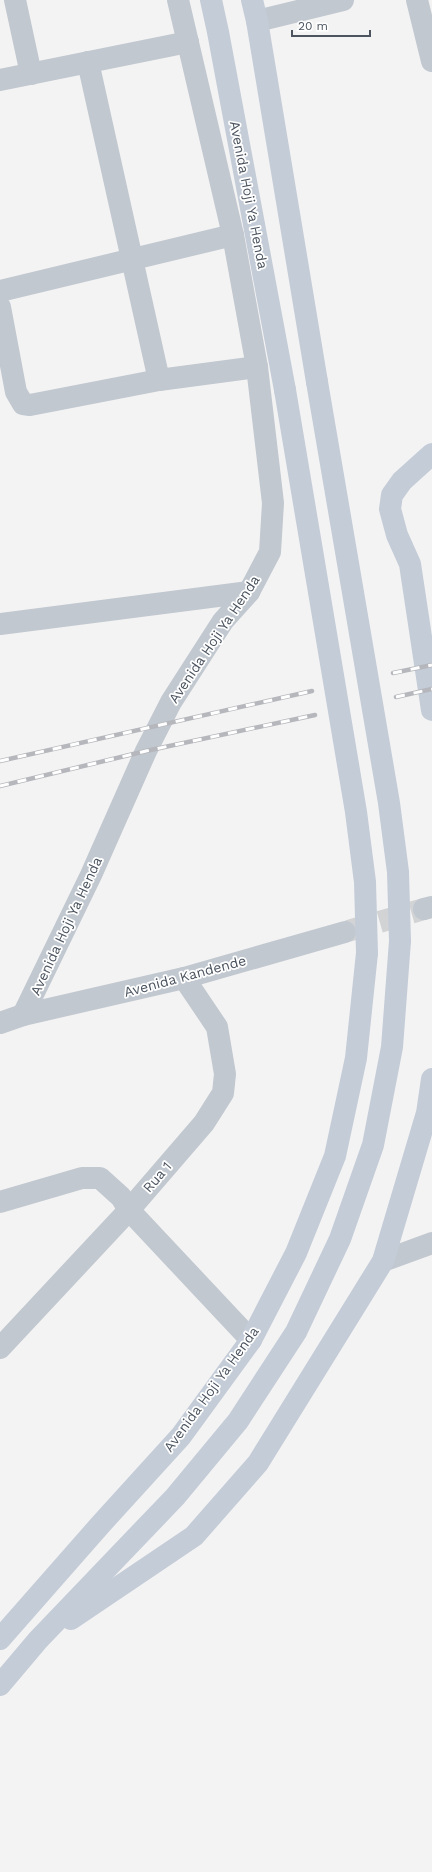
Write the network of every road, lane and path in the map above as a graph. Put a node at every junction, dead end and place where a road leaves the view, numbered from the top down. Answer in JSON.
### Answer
{"nodes":[{"id":1,"x":15,"y":0,"type":"edge"},
{"id":2,"x":178,"y":0,"type":"edge"},
{"id":3,"x":211,"y":0,"type":"edge"},
{"id":4,"x":252,"y":0,"type":"edge"},
{"id":5,"x":343,"y":0,"type":"edge"},
{"id":6,"x":417,"y":0,"type":"edge"},
{"id":7,"x":257,"y":21,"type":"junction"},
{"id":8,"x":188,"y":42,"type":"junction"},
{"id":9,"x":432,"y":61,"type":"edge"},
{"id":10,"x":88,"y":62,"type":"junction"},
{"id":11,"x":31,"y":74,"type":"junction"},
{"id":12,"x":0,"y":80,"type":"edge"},
{"id":13,"x":233,"y":235,"type":"junction"},
{"id":14,"x":132,"y":259,"type":"junction"},
{"id":15,"x":0,"y":291,"type":"edge"},
{"id":16,"x":0,"y":307,"type":"edge"},
{"id":17,"x":257,"y":367,"type":"junction"},
{"id":18,"x":159,"y":380,"type":"junction"},
{"id":19,"x":432,"y":454,"type":"edge"},
{"id":20,"x":249,"y":592,"type":"junction"},
{"id":21,"x":0,"y":624,"type":"edge"},
{"id":22,"x":432,"y":710,"type":"edge"},
{"id":23,"x":345,"y":932,"type":"tunnel mouth"},
{"id":24,"x":184,"y":978,"type":"junction"},
{"id":25,"x":23,"y":1016,"type":"junction"},
{"id":26,"x":0,"y":1023,"type":"edge"},
{"id":27,"x":432,"y":1078,"type":"edge"},
{"id":28,"x":0,"y":1202,"type":"edge"},
{"id":29,"x":129,"y":1210,"type":"junction"},
{"id":30,"x":432,"y":1243,"type":"edge"},
{"id":31,"x":382,"y":1261,"type":"junction"},
{"id":32,"x":251,"y":1340,"type":"junction"},
{"id":33,"x":0,"y":1348,"type":"edge"},
{"id":34,"x":0,"y":1639,"type":"edge"},
{"id":35,"x":38,"y":1640,"type":"junction"},
{"id":36,"x":0,"y":1685,"type":"edge"}],
"edges":[{"from":1,"to":11,"type":"street"},
{"from":2,"to":8,"type":"street","name":"Avenida Hoji Ya Henda"},
{"from":3,"to":32,"type":"main road","name":"Avenida Hoji Ya Henda","bridge":true},
{"from":4,"to":7,"type":"main road"},
{"from":5,"to":7,"type":"street"},
{"from":6,"to":9,"type":"street"},
{"from":7,"to":35,"type":"main road","bridge":true},
{"from":8,"to":10,"type":"street"},
{"from":8,"to":13,"type":"street","name":"Avenida Hoji Ya Henda"},
{"from":10,"to":11,"type":"street"},
{"from":10,"to":14,"type":"street"},
{"from":11,"to":12,"type":"street"},
{"from":13,"to":14,"type":"street"},
{"from":13,"to":17,"type":"street","name":"Avenida Hoji Ya Henda"},
{"from":14,"to":15,"type":"street"},
{"from":14,"to":18,"type":"street"},
{"from":16,"to":18,"type":"street"},
{"from":17,"to":18,"type":"street"},
{"from":17,"to":20,"type":"street","name":"Avenida Hoji Ya Henda"},
{"from":19,"to":22,"type":"main road"},
{"from":20,"to":21,"type":"street"},
{"from":20,"to":25,"type":"street","name":"Avenida Hoji Ya Henda"},
{"from":23,"to":24,"type":"street","name":"Avenida Kandende"},
{"from":24,"to":25,"type":"street","name":"Avenida Kandende"},
{"from":24,"to":29,"type":"street","name":"Rua 1"},
{"from":25,"to":26,"type":"street"},
{"from":27,"to":31,"type":"main road"},
{"from":28,"to":29,"type":"street"},
{"from":29,"to":32,"type":"street"},
{"from":29,"to":33,"type":"street","name":"Rua 1"},
{"from":30,"to":31,"type":"street"},
{"from":31,"to":35,"type":"main road"},
{"from":32,"to":34,"type":"main road","name":"Avenida Hoji Ya Henda"},
{"from":35,"to":36,"type":"main road"}]}
